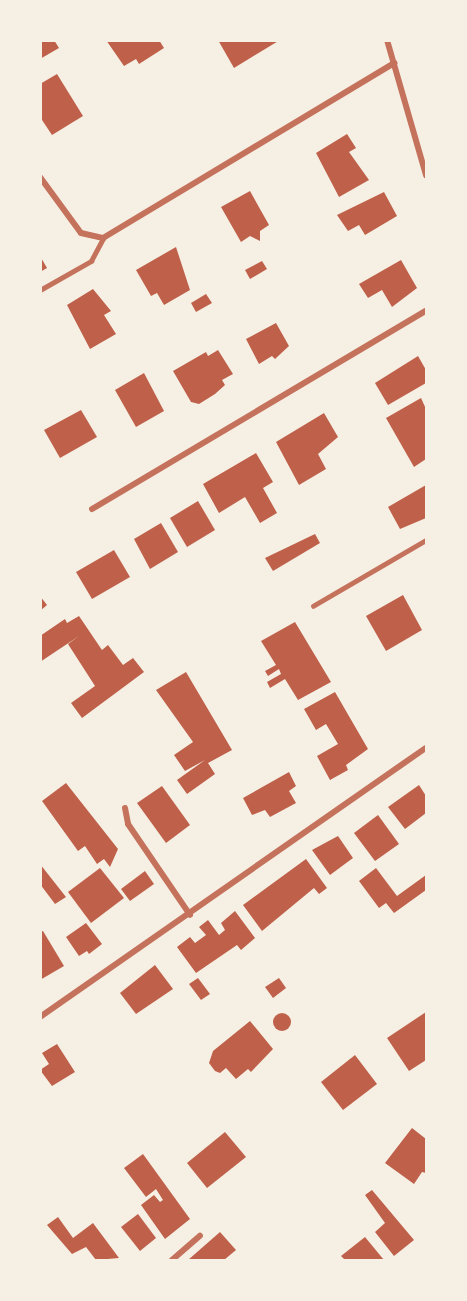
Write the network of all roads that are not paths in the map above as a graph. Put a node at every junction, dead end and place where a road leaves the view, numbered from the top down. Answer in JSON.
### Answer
{"nodes":[{"id":1,"x":387,"y":40,"type":"edge"},
{"id":2,"x":394,"y":63,"type":"junction"},
{"id":3,"x":426,"y":175,"type":"edge"},
{"id":4,"x":40,"y":177,"type":"edge"},
{"id":5,"x":103,"y":238,"type":"junction"},
{"id":6,"x":40,"y":290,"type":"edge"},
{"id":7,"x":426,"y":311,"type":"edge"},
{"id":8,"x":92,"y":509,"type":"dead end"},
{"id":9,"x":426,"y":540,"type":"edge"},
{"id":10,"x":313,"y":606,"type":"dead end"},
{"id":11,"x":426,"y":748,"type":"edge"},
{"id":12,"x":125,"y":808,"type":"dead end"},
{"id":13,"x":190,"y":915,"type":"junction"},
{"id":14,"x":40,"y":1017,"type":"edge"},
{"id":15,"x":200,"y":1236,"type":"dead end"},
{"id":16,"x":172,"y":1260,"type":"edge"}],
"edges":[{"from":1,"to":2,"type":"street"},
{"from":2,"to":3,"type":"street"},
{"from":2,"to":5,"type":"street"},
{"from":4,"to":5,"type":"street"},
{"from":5,"to":6,"type":"lane"},
{"from":7,"to":8,"type":"street"},
{"from":9,"to":10,"type":"lane"},
{"from":11,"to":13,"type":"street"},
{"from":12,"to":13,"type":"street"},
{"from":13,"to":14,"type":"street"},
{"from":15,"to":16,"type":"street"}]}
